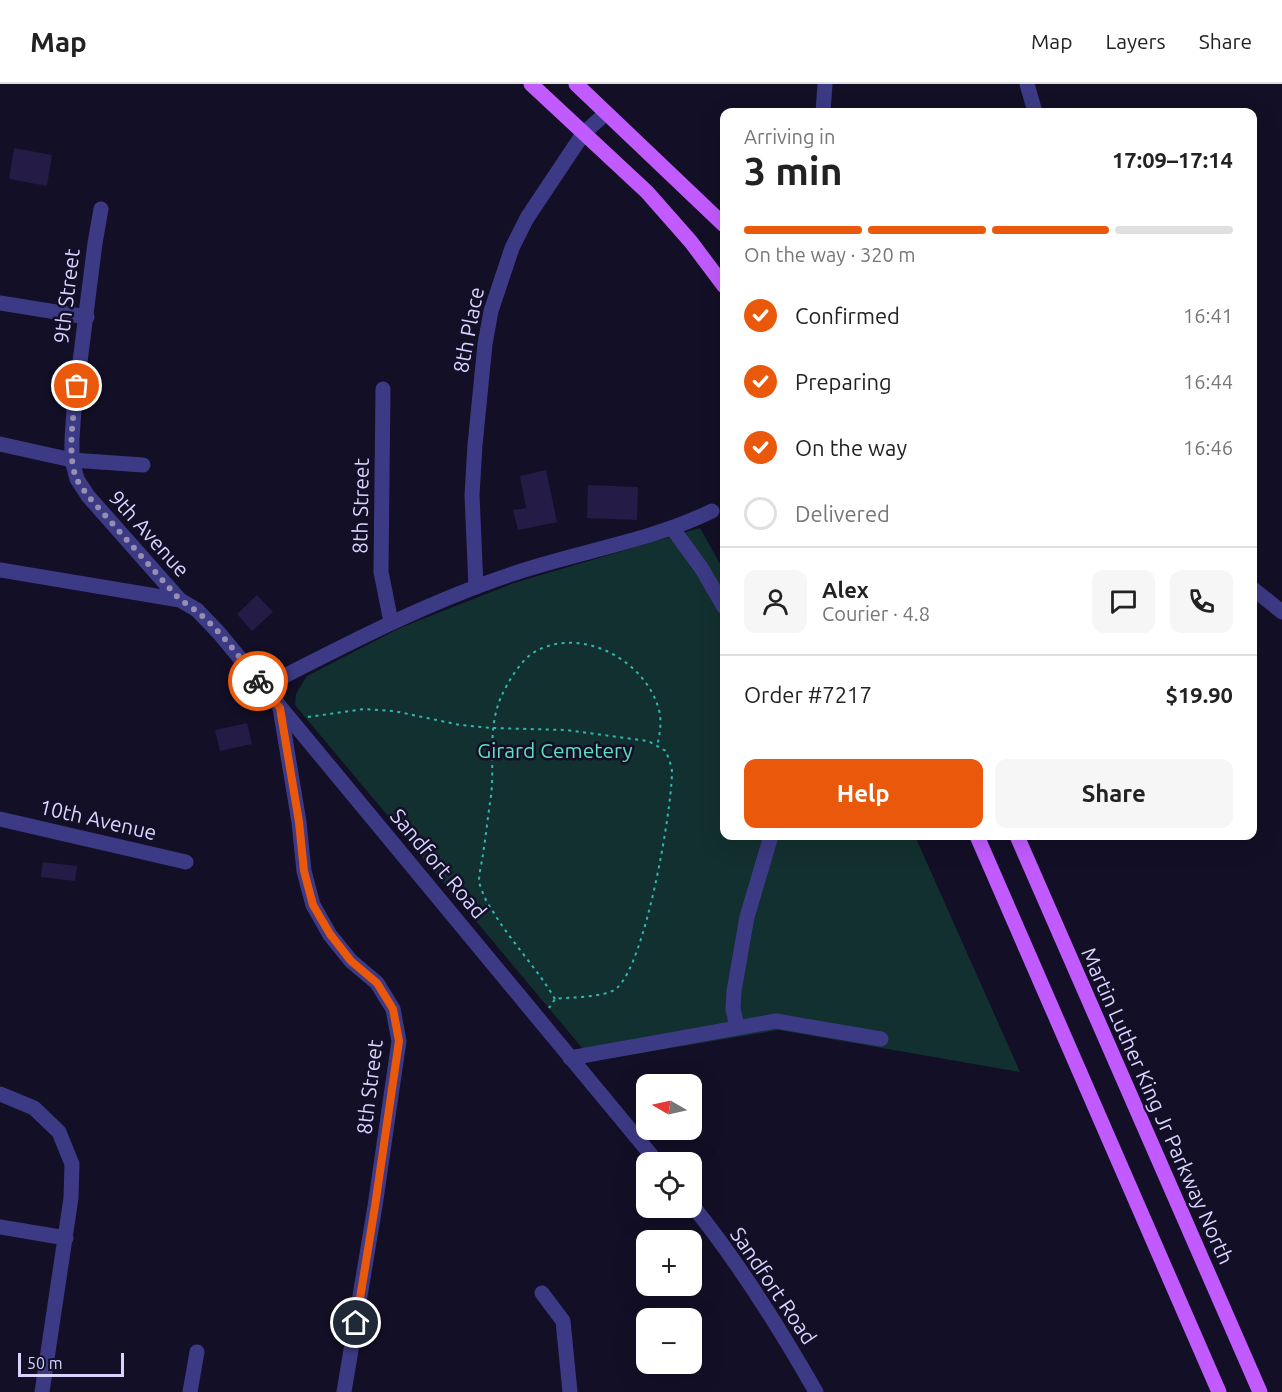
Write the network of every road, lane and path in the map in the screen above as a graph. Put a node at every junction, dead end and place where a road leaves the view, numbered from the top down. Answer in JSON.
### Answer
{"nodes":[{"id":1,"x":531,"y":84,"type":"edge"},
{"id":2,"x":576,"y":84,"type":"edge"},
{"id":3,"x":825,"y":84,"type":"edge"},
{"id":4,"x":1027,"y":84,"type":"edge"},
{"id":5,"x":823,"y":108,"type":"edge"},
{"id":6,"x":1034,"y":108,"type":"edge"},
{"id":7,"x":606,"y":113,"type":"junction"},
{"id":8,"x":583,"y":134,"type":"junction"},
{"id":9,"x":101,"y":209,"type":"dead end"},
{"id":10,"x":720,"y":219,"type":"edge"},
{"id":11,"x":720,"y":281,"type":"edge"},
{"id":12,"x":0,"y":303,"type":"edge"},
{"id":13,"x":87,"y":317,"type":"junction"},
{"id":14,"x":383,"y":389,"type":"dead end"},
{"id":15,"x":0,"y":444,"type":"edge"},
{"id":16,"x":72,"y":460,"type":"junction"},
{"id":17,"x":143,"y":465,"type":"dead end"},
{"id":18,"x":712,"y":511,"type":"dead end"},
{"id":19,"x":673,"y":529,"type":"junction"},
{"id":20,"x":0,"y":570,"type":"edge"},
{"id":21,"x":476,"y":587,"type":"junction"},
{"id":22,"x":1257,"y":592,"type":"edge"},
{"id":23,"x":180,"y":600,"type":"junction"},
{"id":24,"x":720,"y":600,"type":"edge"},
{"id":25,"x":1282,"y":612,"type":"edge"},
{"id":26,"x":391,"y":622,"type":"junction"},
{"id":27,"x":263,"y":687,"type":"junction"},
{"id":28,"x":280,"y":708,"type":"junction"},
{"id":29,"x":291,"y":720,"type":"junction"},
{"id":30,"x":492,"y":728,"type":"junction"},
{"id":31,"x":657,"y":746,"type":"junction"},
{"id":32,"x":0,"y":819,"type":"edge"},
{"id":33,"x":770,"y":840,"type":"edge"},
{"id":34,"x":980,"y":840,"type":"edge"},
{"id":35,"x":1019,"y":840,"type":"edge"},
{"id":36,"x":186,"y":862,"type":"dead end"},
{"id":37,"x":555,"y":999,"type":"junction"},
{"id":38,"x":541,"y":1022,"type":"junction"},
{"id":39,"x":737,"y":1027,"type":"junction"},
{"id":40,"x":881,"y":1039,"type":"dead end"},
{"id":41,"x":570,"y":1058,"type":"junction"},
{"id":42,"x":0,"y":1094,"type":"edge"},
{"id":43,"x":649,"y":1152,"type":"edge"},
{"id":44,"x":701,"y":1218,"type":"edge"},
{"id":45,"x":0,"y":1227,"type":"edge"},
{"id":46,"x":66,"y":1238,"type":"junction"},
{"id":47,"x":542,"y":1293,"type":"dead end"},
{"id":48,"x":197,"y":1352,"type":"dead end"},
{"id":49,"x":42,"y":1392,"type":"edge"},
{"id":50,"x":190,"y":1392,"type":"edge"},
{"id":51,"x":344,"y":1392,"type":"edge"},
{"id":52,"x":570,"y":1392,"type":"edge"},
{"id":53,"x":816,"y":1392,"type":"edge"},
{"id":54,"x":1219,"y":1392,"type":"edge"},
{"id":55,"x":1260,"y":1392,"type":"edge"}],
"edges":[{"from":1,"to":8,"type":"main road"},
{"from":2,"to":7,"type":"main road"},
{"from":3,"to":5,"type":"street"},
{"from":4,"to":6,"type":"street"},
{"from":7,"to":8,"type":"street","name":"8th Place"},
{"from":7,"to":10,"type":"main road"},
{"from":8,"to":11,"type":"main road"},
{"from":8,"to":21,"type":"street","name":"8th Place"},
{"from":9,"to":13,"type":"street","name":"9th Street"},
{"from":12,"to":13,"type":"street"},
{"from":13,"to":16,"type":"street","name":"9th Street"},
{"from":14,"to":26,"type":"street","name":"8th Street"},
{"from":15,"to":16,"type":"street"},
{"from":16,"to":17,"type":"street"},
{"from":16,"to":23,"type":"street","name":"9th Avenue"},
{"from":18,"to":19,"type":"street"},
{"from":19,"to":21,"type":"street"},
{"from":19,"to":24,"type":"street"},
{"from":20,"to":23,"type":"street","name":"9th Avenue"},
{"from":21,"to":26,"type":"street"},
{"from":22,"to":25,"type":"street"},
{"from":23,"to":27,"type":"street","name":"Sandfort Road"},
{"from":26,"to":27,"type":"street"},
{"from":27,"to":28,"type":"street","name":"Sandfort Road"},
{"from":28,"to":29,"type":"street","name":"Sandfort Road"},
{"from":28,"to":51,"type":"street","name":"8th Street"},
{"from":29,"to":30,"type":"path"},
{"from":29,"to":38,"type":"street","name":"Sandfort Road"},
{"from":30,"to":31,"type":"path"},
{"from":30,"to":31,"type":"path"},
{"from":30,"to":37,"type":"path"},
{"from":31,"to":37,"type":"path"},
{"from":32,"to":36,"type":"street","name":"10th Avenue"},
{"from":33,"to":39,"type":"street"},
{"from":34,"to":54,"type":"main road"},
{"from":35,"to":55,"type":"main road","name":"Martin Luther King Jr Parkway North"},
{"from":37,"to":38,"type":"path"},
{"from":38,"to":41,"type":"street","name":"Sandfort Road"},
{"from":39,"to":40,"type":"street"},
{"from":39,"to":41,"type":"street"},
{"from":41,"to":43,"type":"street","name":"Sandfort Road"},
{"from":42,"to":46,"type":"street"},
{"from":44,"to":53,"type":"street","name":"Sandfort Road"},
{"from":45,"to":46,"type":"street"},
{"from":46,"to":49,"type":"street"},
{"from":47,"to":52,"type":"street"},
{"from":48,"to":50,"type":"street"}]}
